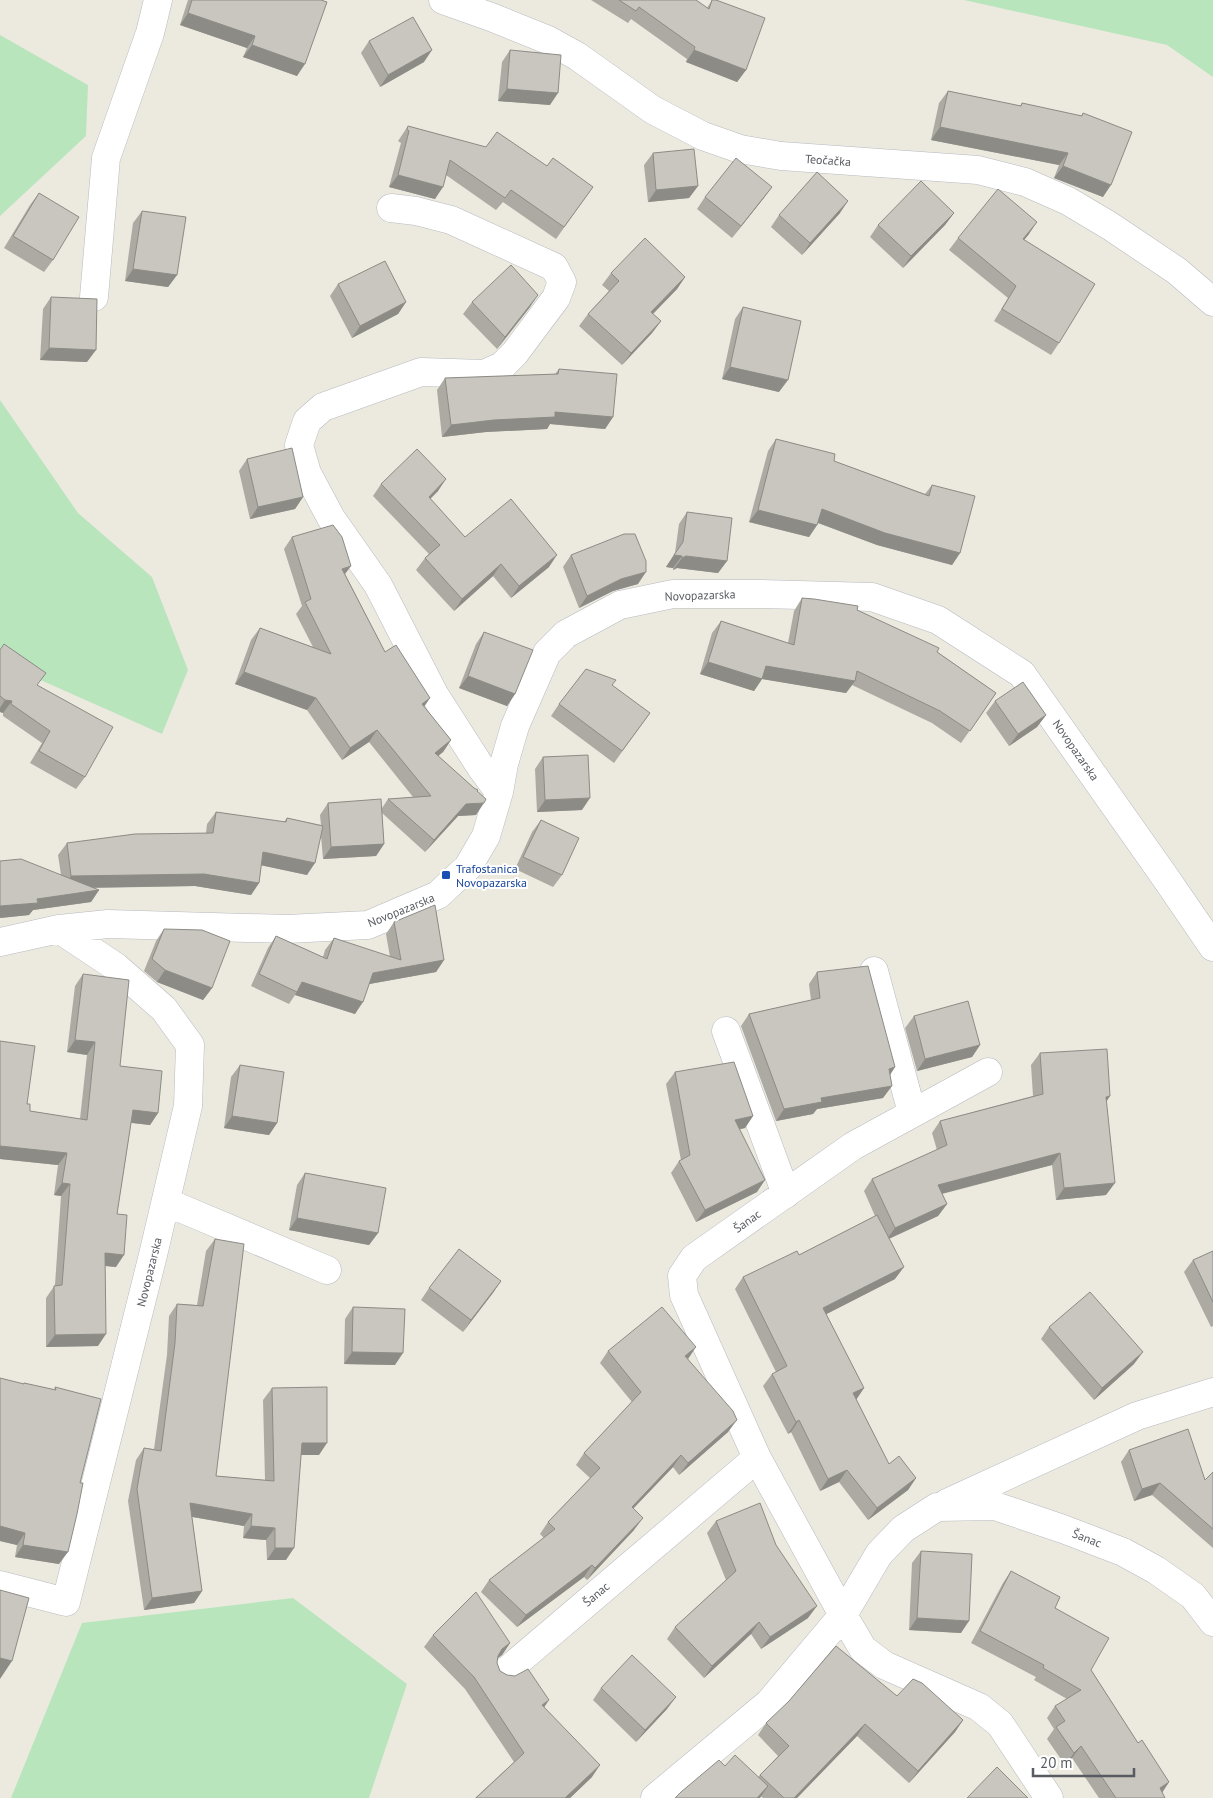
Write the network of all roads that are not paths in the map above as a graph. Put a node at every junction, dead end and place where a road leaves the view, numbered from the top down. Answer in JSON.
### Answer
{"nodes":[{"id":1,"x":158,"y":0,"type":"edge"},
{"id":2,"x":443,"y":0,"type":"edge"},
{"id":3,"x":391,"y":208,"type":"dead end"},
{"id":4,"x":94,"y":297,"type":"edge"},
{"id":5,"x":1213,"y":302,"type":"edge"},
{"id":6,"x":499,"y":792,"type":"junction"},
{"id":7,"x":59,"y":929,"type":"junction"},
{"id":8,"x":0,"y":942,"type":"edge"},
{"id":9,"x":1213,"y":947,"type":"edge"},
{"id":10,"x":874,"y":971,"type":"dead end"},
{"id":11,"x":726,"y":1031,"type":"dead end"},
{"id":12,"x":988,"y":1072,"type":"dead end"},
{"id":13,"x":912,"y":1113,"type":"junction"},
{"id":14,"x":786,"y":1194,"type":"junction"},
{"id":15,"x":166,"y":1202,"type":"junction"},
{"id":16,"x":327,"y":1270,"type":"dead end"},
{"id":17,"x":1213,"y":1392,"type":"edge"},
{"id":18,"x":757,"y":1458,"type":"junction"},
{"id":19,"x":937,"y":1507,"type":"junction"},
{"id":20,"x":0,"y":1585,"type":"edge"},
{"id":21,"x":843,"y":1615,"type":"junction"},
{"id":22,"x":1213,"y":1622,"type":"edge"},
{"id":23,"x":504,"y":1672,"type":"edge"},
{"id":24,"x":655,"y":1798,"type":"edge"},
{"id":25,"x":1049,"y":1798,"type":"edge"}],
"edges":[{"from":1,"to":4,"type":"street"},
{"from":2,"to":5,"type":"street","name":"Teočačka"},
{"from":3,"to":6,"type":"street"},
{"from":6,"to":7,"type":"street","name":"Novopazarska"},
{"from":6,"to":9,"type":"street","name":"Novopazarska"},
{"from":7,"to":8,"type":"street","name":"Novopazarska"},
{"from":7,"to":15,"type":"street","name":"Novopazarska"},
{"from":10,"to":13,"type":"street"},
{"from":11,"to":14,"type":"street"},
{"from":12,"to":13,"type":"street","name":"Šanac"},
{"from":13,"to":14,"type":"street","name":"Šanac"},
{"from":14,"to":18,"type":"street","name":"Šanac"},
{"from":15,"to":16,"type":"street"},
{"from":15,"to":20,"type":"street","name":"Novopazarska"},
{"from":17,"to":19,"type":"street"},
{"from":18,"to":21,"type":"street","name":"Šanac"},
{"from":18,"to":23,"type":"street","name":"Šanac"},
{"from":19,"to":21,"type":"street"},
{"from":19,"to":22,"type":"street","name":"Šanac"},
{"from":21,"to":24,"type":"street"},
{"from":21,"to":25,"type":"street","name":"Šanac"}]}
